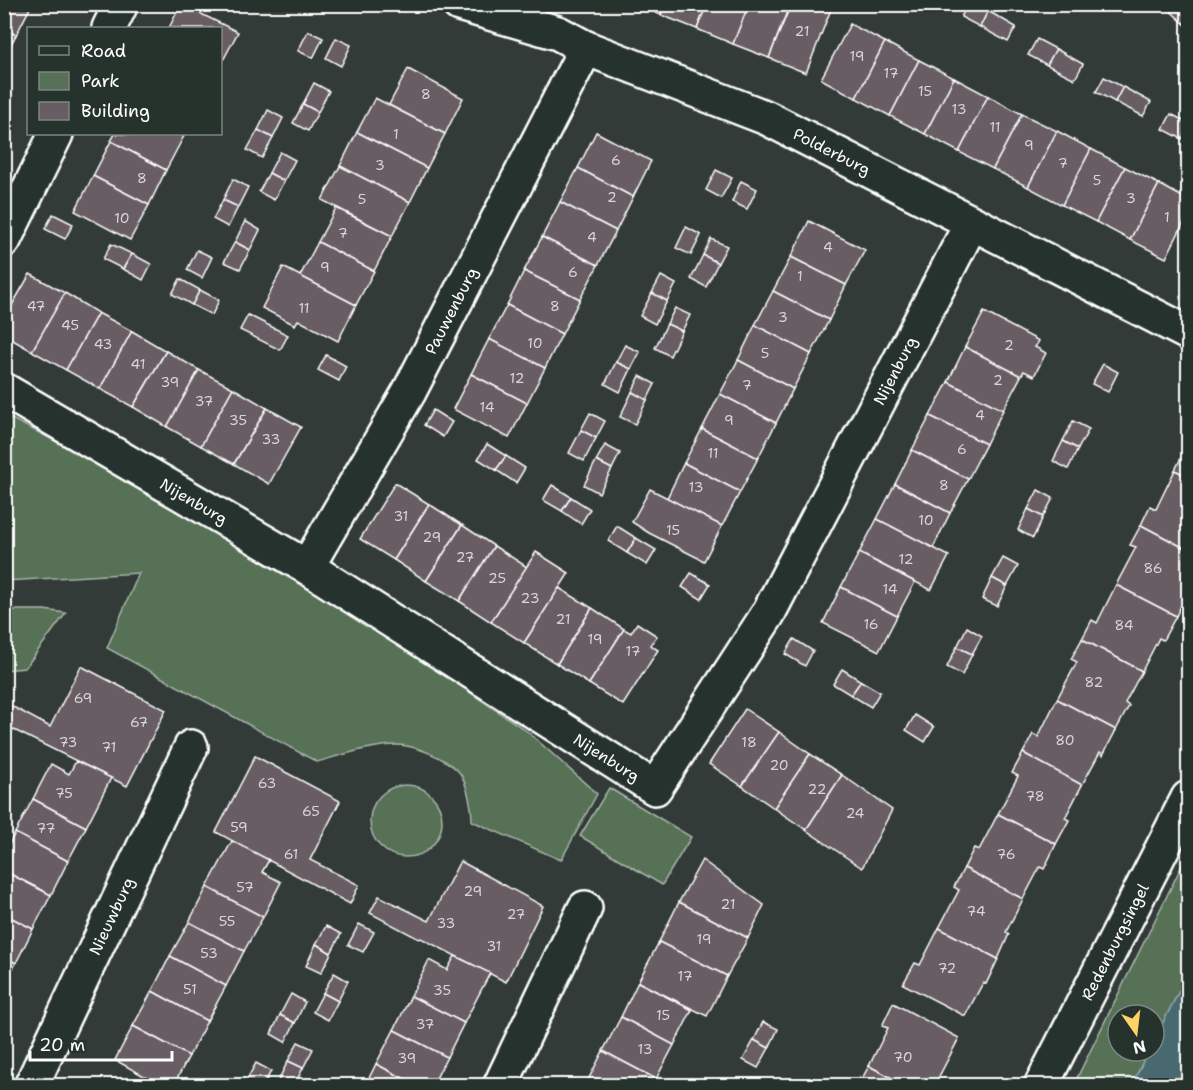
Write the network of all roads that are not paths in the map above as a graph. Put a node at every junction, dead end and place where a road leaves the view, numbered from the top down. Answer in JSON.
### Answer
{"nodes":[{"id":1,"x":121,"y":4,"type":"edge"},
{"id":2,"x":459,"y":4,"type":"edge"},
{"id":3,"x":110,"y":27,"type":"edge"},
{"id":4,"x":586,"y":48,"type":"junction"},
{"id":5,"x":56,"y":135,"type":"edge"},
{"id":6,"x":971,"y":224,"type":"junction"},
{"id":7,"x":4,"y":240,"type":"edge"},
{"id":8,"x":1188,"y":333,"type":"edge"},
{"id":9,"x":4,"y":390,"type":"edge"},
{"id":10,"x":306,"y":567,"type":"junction"},
{"id":11,"x":191,"y":747,"type":"dead end"},
{"id":12,"x":1188,"y":798,"type":"edge"},
{"id":13,"x":585,"y":908,"type":"dead end"},
{"id":14,"x":31,"y":1086,"type":"edge"},
{"id":15,"x":500,"y":1086,"type":"edge"},
{"id":16,"x":1041,"y":1086,"type":"edge"}],
"edges":[{"from":1,"to":3,"type":"street"},
{"from":2,"to":4,"type":"street","name":"Polderburg"},
{"from":4,"to":6,"type":"street","name":"Polderburg"},
{"from":4,"to":10,"type":"street","name":"Pauwenburg"},
{"from":5,"to":7,"type":"street"},
{"from":6,"to":8,"type":"street","name":"Polderburg"},
{"from":6,"to":10,"type":"street","name":"Nijenburg"},
{"from":9,"to":10,"type":"street","name":"Nijenburg"},
{"from":11,"to":14,"type":"street","name":"Nieuwburg"},
{"from":12,"to":16,"type":"street","name":"Redenburgsingel"},
{"from":13,"to":15,"type":"street"}]}
